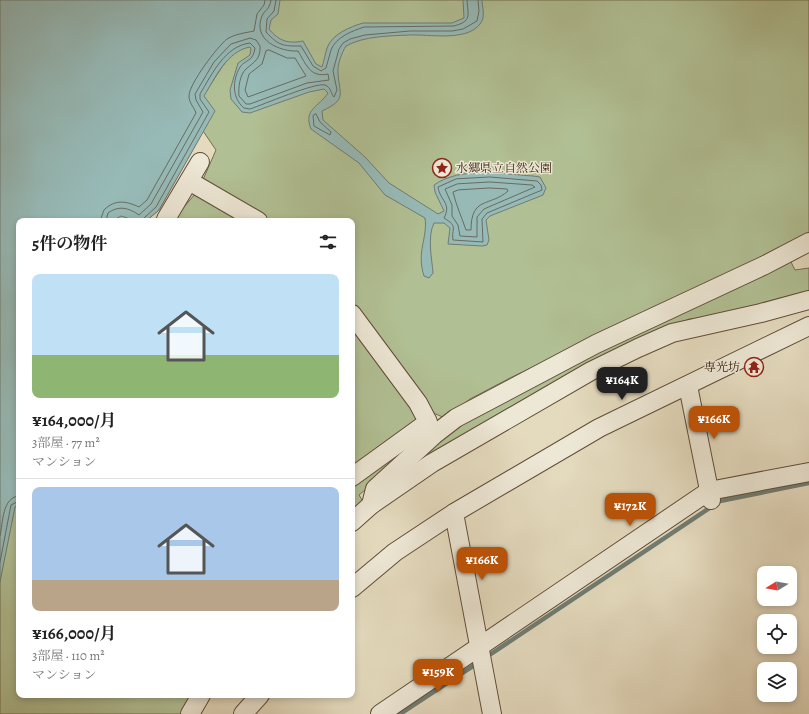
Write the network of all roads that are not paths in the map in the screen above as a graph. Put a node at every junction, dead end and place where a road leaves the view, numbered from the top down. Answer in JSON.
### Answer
{"nodes":[{"id":1,"x":200,"y":162,"type":"dead end"},
{"id":2,"x":189,"y":181,"type":"junction"},
{"id":3,"x":167,"y":218,"type":"edge"},
{"id":4,"x":253,"y":218,"type":"edge"},
{"id":5,"x":809,"y":242,"type":"edge"},
{"id":6,"x":809,"y":300,"type":"edge"},
{"id":7,"x":355,"y":318,"type":"edge"},
{"id":8,"x":809,"y":326,"type":"edge"},
{"id":9,"x":688,"y":386,"type":"junction"},
{"id":10,"x":431,"y":428,"type":"junction"},
{"id":11,"x":809,"y":472,"type":"edge"},
{"id":12,"x":355,"y":476,"type":"edge"},
{"id":13,"x":710,"y":496,"type":"junction"},
{"id":14,"x":371,"y":506,"type":"junction"},
{"id":15,"x":454,"y":513,"type":"junction"},
{"id":16,"x":355,"y":519,"type":"edge"},
{"id":17,"x":355,"y":585,"type":"edge"},
{"id":18,"x":480,"y":657,"type":"junction"},
{"id":19,"x":199,"y":698,"type":"edge"},
{"id":20,"x":255,"y":703,"type":"edge"},
{"id":21,"x":190,"y":714,"type":"edge"},
{"id":22,"x":243,"y":714,"type":"edge"},
{"id":23,"x":380,"y":714,"type":"edge"},
{"id":24,"x":492,"y":714,"type":"edge"}],
"edges":[{"from":1,"to":2,"type":"street"},
{"from":2,"to":3,"type":"street"},
{"from":2,"to":4,"type":"street"},
{"from":5,"to":10,"type":"street"},
{"from":6,"to":14,"type":"street"},
{"from":7,"to":10,"type":"street"},
{"from":8,"to":9,"type":"street"},
{"from":9,"to":13,"type":"street"},
{"from":9,"to":15,"type":"street"},
{"from":10,"to":12,"type":"street"},
{"from":10,"to":14,"type":"street"},
{"from":11,"to":13,"type":"street"},
{"from":13,"to":18,"type":"street"},
{"from":14,"to":16,"type":"street"},
{"from":15,"to":17,"type":"street"},
{"from":15,"to":18,"type":"street"},
{"from":18,"to":23,"type":"street"},
{"from":18,"to":24,"type":"street"},
{"from":19,"to":21,"type":"street"},
{"from":20,"to":22,"type":"street"}]}
